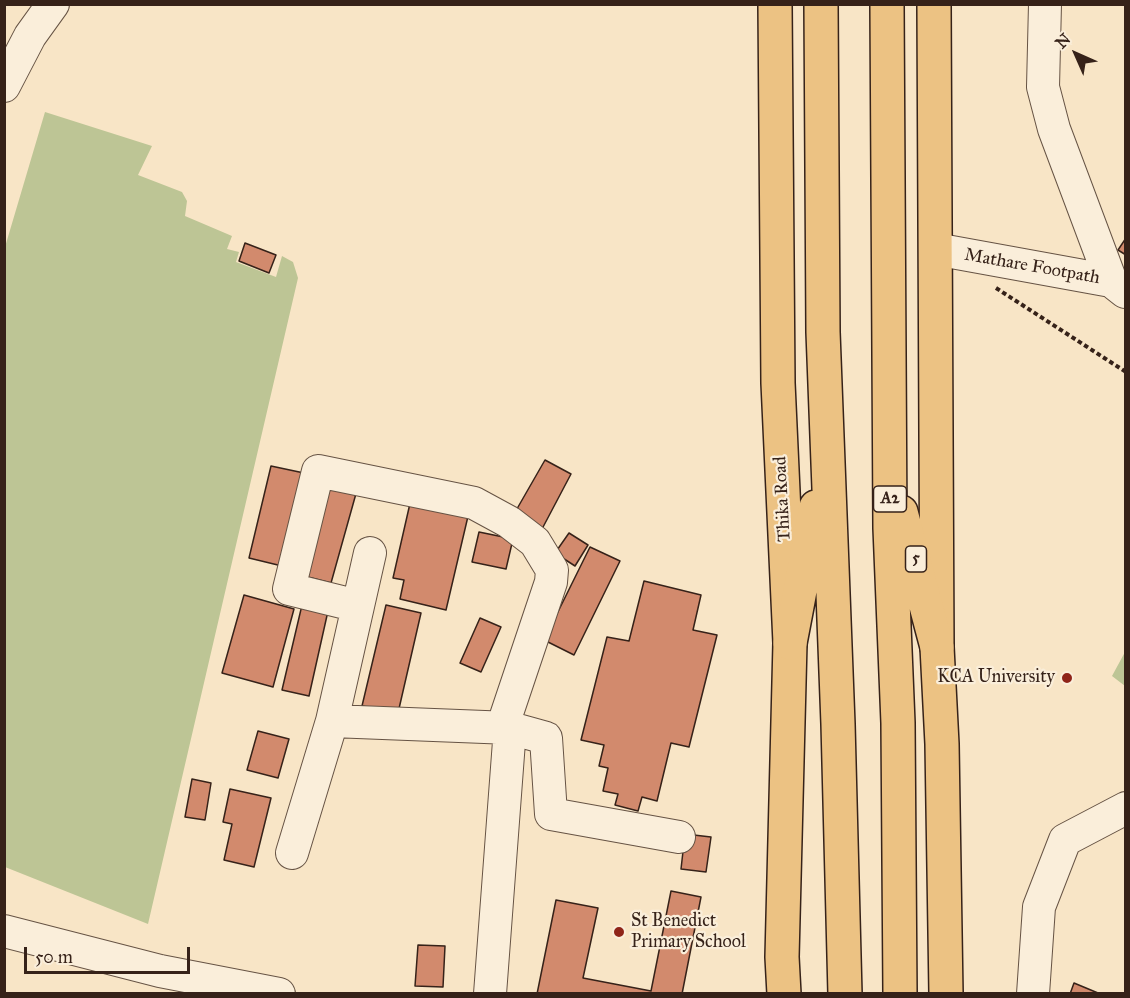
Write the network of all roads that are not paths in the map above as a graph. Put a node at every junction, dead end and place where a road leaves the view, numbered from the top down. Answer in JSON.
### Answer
{"nodes":[{"id":1,"x":53,"y":4,"type":"edge"},
{"id":2,"x":775,"y":4,"type":"edge"},
{"id":3,"x":822,"y":4,"type":"edge"},
{"id":4,"x":887,"y":4,"type":"edge"},
{"id":5,"x":933,"y":4,"type":"edge"},
{"id":6,"x":1045,"y":4,"type":"edge"},
{"id":7,"x":4,"y":86,"type":"edge"},
{"id":8,"x":935,"y":249,"type":"junction"},
{"id":9,"x":1118,"y":287,"type":"edge"},
{"id":10,"x":826,"y":453,"type":"junction"},
{"id":11,"x":889,"y":473,"type":"junction"},
{"id":12,"x":370,"y":553,"type":"dead end"},
{"id":13,"x":358,"y":606,"type":"junction"},
{"id":14,"x":790,"y":643,"type":"junction"},
{"id":15,"x":937,"y":647,"type":"junction"},
{"id":16,"x":332,"y":721,"type":"junction"},
{"id":17,"x":506,"y":728,"type":"junction"},
{"id":18,"x":1125,"y":808,"type":"edge"},
{"id":19,"x":679,"y":837,"type":"dead end"},
{"id":20,"x":292,"y":853,"type":"dead end"},
{"id":21,"x":4,"y":931,"type":"edge"},
{"id":22,"x":157,"y":982,"type":"edge"},
{"id":23,"x":279,"y":993,"type":"edge"},
{"id":24,"x":490,"y":993,"type":"edge"},
{"id":25,"x":784,"y":993,"type":"edge"},
{"id":26,"x":845,"y":993,"type":"edge"},
{"id":27,"x":900,"y":993,"type":"edge"},
{"id":28,"x":946,"y":993,"type":"edge"},
{"id":29,"x":1033,"y":993,"type":"edge"}],
"edges":[{"from":1,"to":7,"type":"street"},
{"from":2,"to":14,"type":"main road","name":"Thika Road"},
{"from":3,"to":10,"type":"main road"},
{"from":4,"to":11,"type":"main road","number":"A2"},
{"from":5,"to":8,"type":"main road"},
{"from":6,"to":9,"type":"street"},
{"from":8,"to":9,"type":"street","name":"Mathare Footpath"},
{"from":8,"to":15,"type":"main road"},
{"from":10,"to":14,"type":"main road"},
{"from":10,"to":26,"type":"main road"},
{"from":11,"to":15,"type":"main road","number":"5"},
{"from":11,"to":27,"type":"main road","number":"A2"},
{"from":12,"to":13,"type":"street"},
{"from":13,"to":16,"type":"street"},
{"from":13,"to":17,"type":"street"},
{"from":14,"to":25,"type":"main road","name":"Thika Road"},
{"from":15,"to":28,"type":"main road"},
{"from":16,"to":17,"type":"street"},
{"from":16,"to":20,"type":"street"},
{"from":17,"to":19,"type":"street"},
{"from":17,"to":24,"type":"street"},
{"from":18,"to":29,"type":"street"},
{"from":21,"to":22,"type":"street"},
{"from":22,"to":23,"type":"street"}]}
